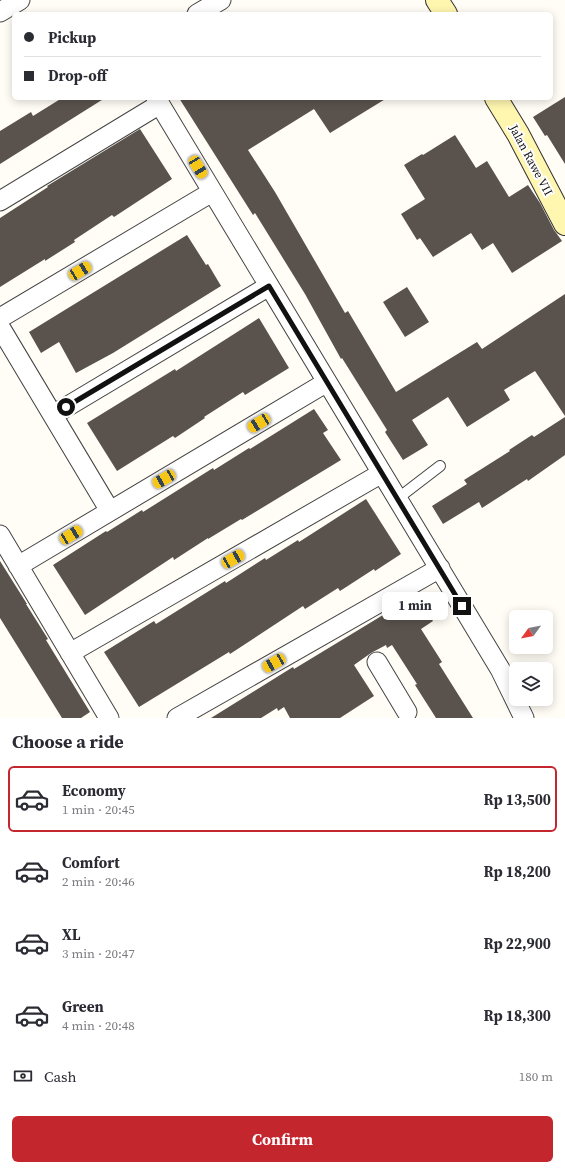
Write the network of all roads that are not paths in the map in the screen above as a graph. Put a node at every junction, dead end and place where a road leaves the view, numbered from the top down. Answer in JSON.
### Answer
{"nodes":[{"id":1,"x":220,"y":0,"type":"edge"},
{"id":2,"x":437,"y":0,"type":"edge"},
{"id":3,"x":200,"y":12,"type":"edge"},
{"id":4,"x":445,"y":12,"type":"edge"},
{"id":5,"x":497,"y":100,"type":"edge"},
{"id":6,"x":158,"y":101,"type":"edge"},
{"id":7,"x":212,"y":192,"type":"junction"},
{"id":8,"x":0,"y":201,"type":"edge"},
{"id":9,"x":565,"y":223,"type":"edge"},
{"id":10,"x":269,"y":286,"type":"junction"},
{"id":11,"x":0,"y":318,"type":"edge"},
{"id":12,"x":0,"y":326,"type":"edge"},
{"id":13,"x":327,"y":382,"type":"junction"},
{"id":14,"x":53,"y":415,"type":"junction"},
{"id":15,"x":440,"y":466,"type":"dead end"},
{"id":16,"x":382,"y":473,"type":"junction"},
{"id":17,"x":397,"y":499,"type":"junction"},
{"id":18,"x":110,"y":511,"type":"junction"},
{"id":19,"x":0,"y":535,"type":"edge"},
{"id":20,"x":18,"y":566,"type":"junction"},
{"id":21,"x":440,"y":568,"type":"junction"},
{"id":22,"x":70,"y":653,"type":"junction"},
{"id":23,"x":377,"y":662,"type":"dead end"},
{"id":24,"x":404,"y":716,"type":"edge"},
{"id":25,"x":109,"y":718,"type":"edge"},
{"id":26,"x":177,"y":718,"type":"edge"},
{"id":27,"x":524,"y":718,"type":"edge"}],
"edges":[{"from":1,"to":3,"type":"street"},
{"from":2,"to":4,"type":"main road"},
{"from":5,"to":9,"type":"main road","name":"Jalan Rawe VII"},
{"from":6,"to":7,"type":"street"},
{"from":6,"to":8,"type":"street"},
{"from":7,"to":10,"type":"street"},
{"from":7,"to":11,"type":"street"},
{"from":10,"to":13,"type":"street"},
{"from":10,"to":14,"type":"street"},
{"from":12,"to":14,"type":"street"},
{"from":13,"to":16,"type":"street"},
{"from":13,"to":18,"type":"street"},
{"from":14,"to":18,"type":"street"},
{"from":15,"to":17,"type":"lane"},
{"from":16,"to":17,"type":"street"},
{"from":16,"to":22,"type":"street"},
{"from":17,"to":21,"type":"street"},
{"from":18,"to":20,"type":"street"},
{"from":19,"to":20,"type":"street"},
{"from":20,"to":22,"type":"street"},
{"from":21,"to":26,"type":"street"},
{"from":21,"to":27,"type":"street"},
{"from":22,"to":25,"type":"street"},
{"from":23,"to":24,"type":"street"}]}
